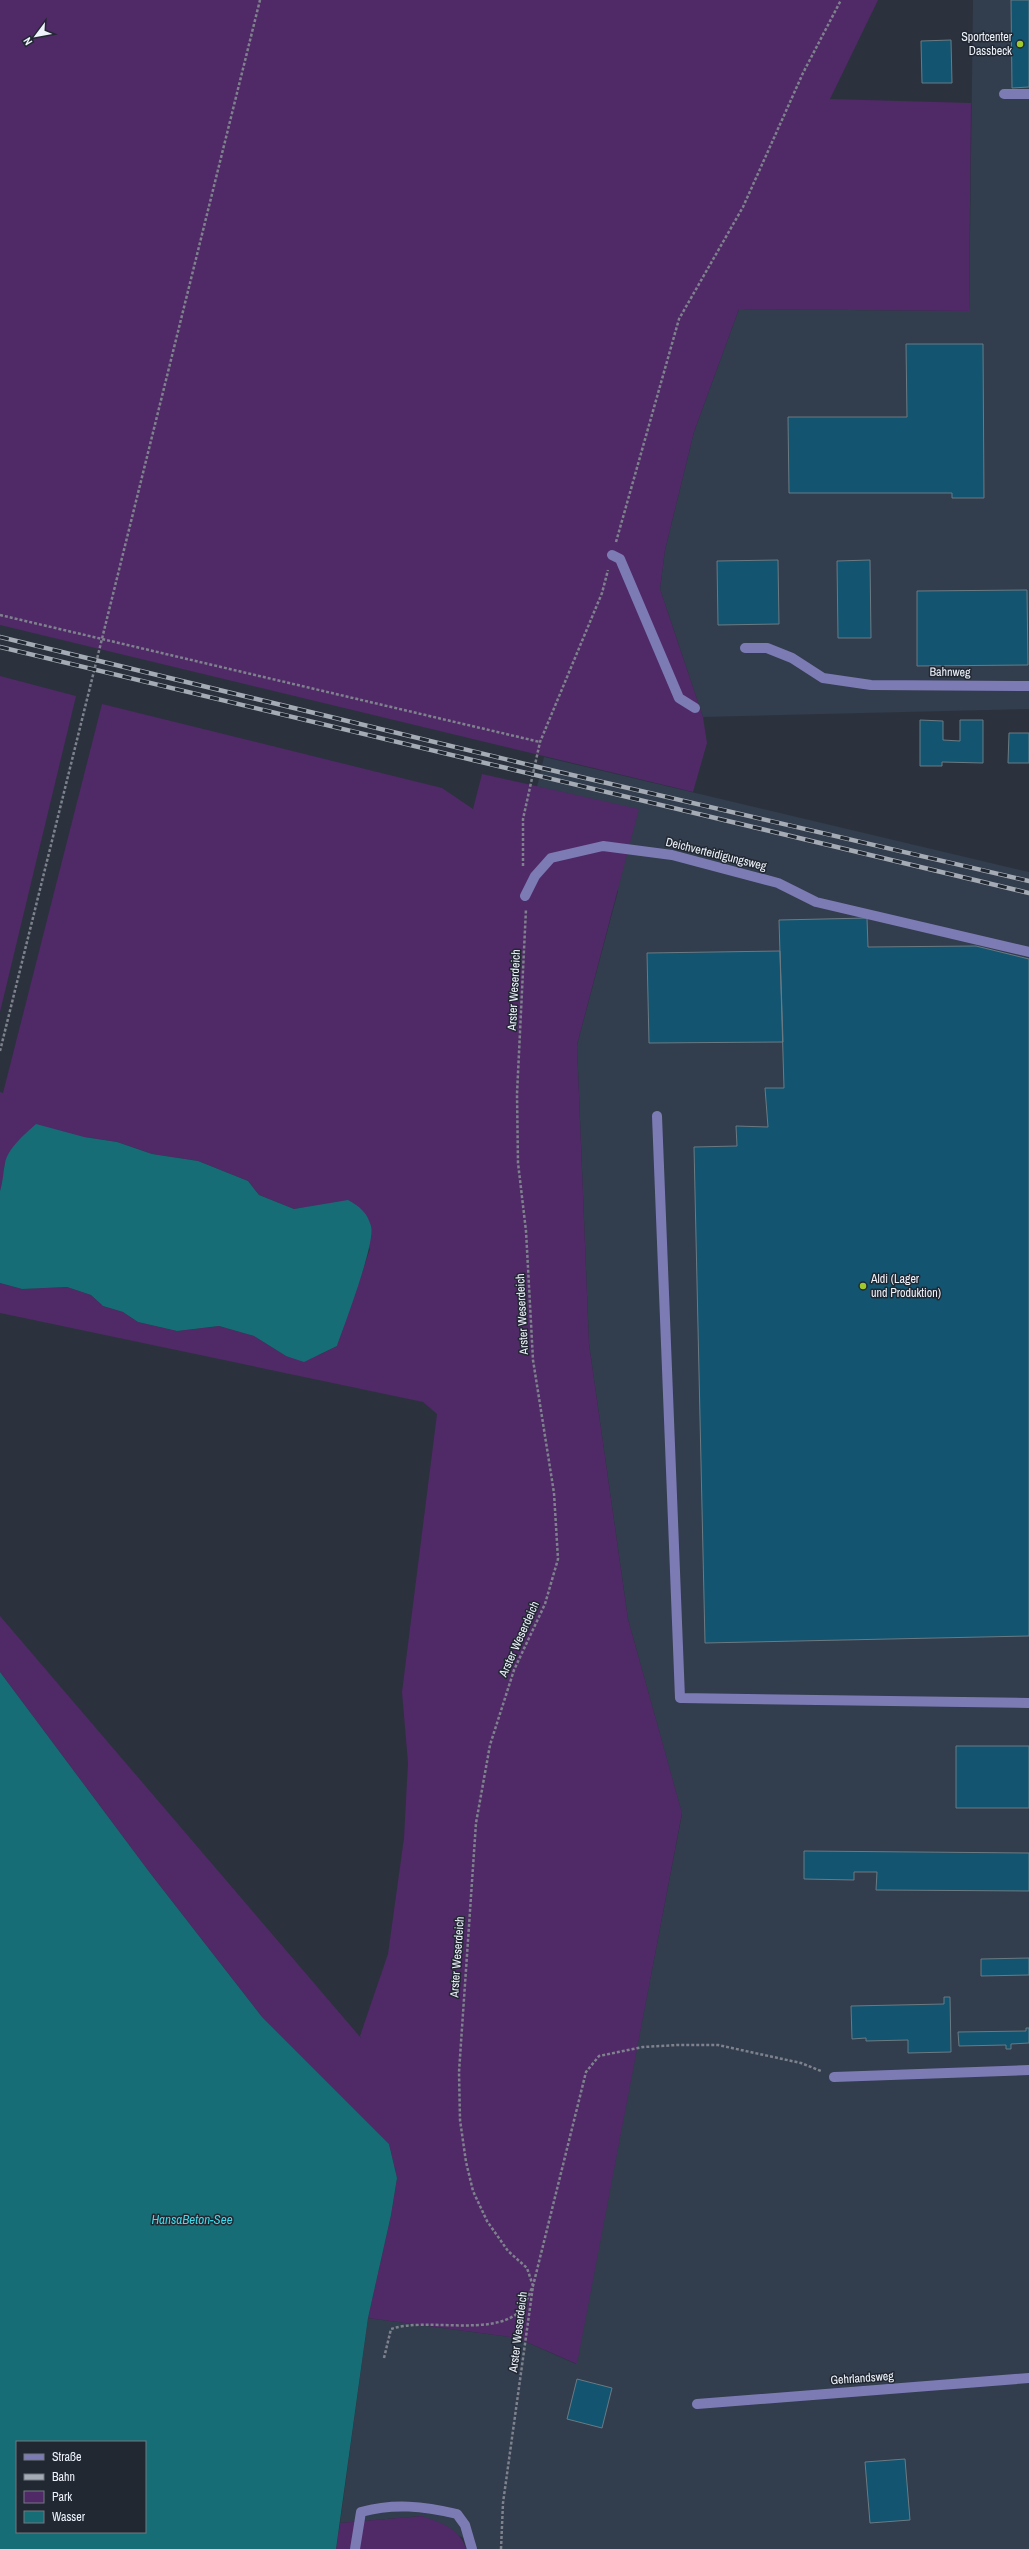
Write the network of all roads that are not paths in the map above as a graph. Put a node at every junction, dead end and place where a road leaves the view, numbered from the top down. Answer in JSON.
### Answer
{"nodes":[{"id":1,"x":1004,"y":94,"type":"dead end"},
{"id":2,"x":1029,"y":94,"type":"edge"},
{"id":3,"x":612,"y":555,"type":"road end"},
{"id":4,"x":745,"y":648,"type":"dead end"},
{"id":5,"x":1029,"y":686,"type":"edge"},
{"id":6,"x":695,"y":708,"type":"dead end"},
{"id":7,"x":525,"y":896,"type":"road end"},
{"id":8,"x":1029,"y":952,"type":"edge"},
{"id":9,"x":657,"y":1116,"type":"dead end"},
{"id":10,"x":1029,"y":1703,"type":"edge"},
{"id":11,"x":1029,"y":2070,"type":"edge"},
{"id":12,"x":834,"y":2076,"type":"road end"},
{"id":13,"x":1029,"y":2378,"type":"edge"},
{"id":14,"x":697,"y":2404,"type":"dead end"},
{"id":15,"x":355,"y":2549,"type":"edge"},
{"id":16,"x":472,"y":2549,"type":"edge"}],
"edges":[{"from":1,"to":2,"type":"street"},
{"from":3,"to":6,"type":"street"},
{"from":4,"to":5,"type":"street","name":"Bahnweg"},
{"from":7,"to":8,"type":"street","name":"Deichverteidigungsweg"},
{"from":9,"to":10,"type":"street"},
{"from":11,"to":12,"type":"street"},
{"from":13,"to":14,"type":"street","name":"Gehrlandsweg"},
{"from":15,"to":16,"type":"street"}]}
